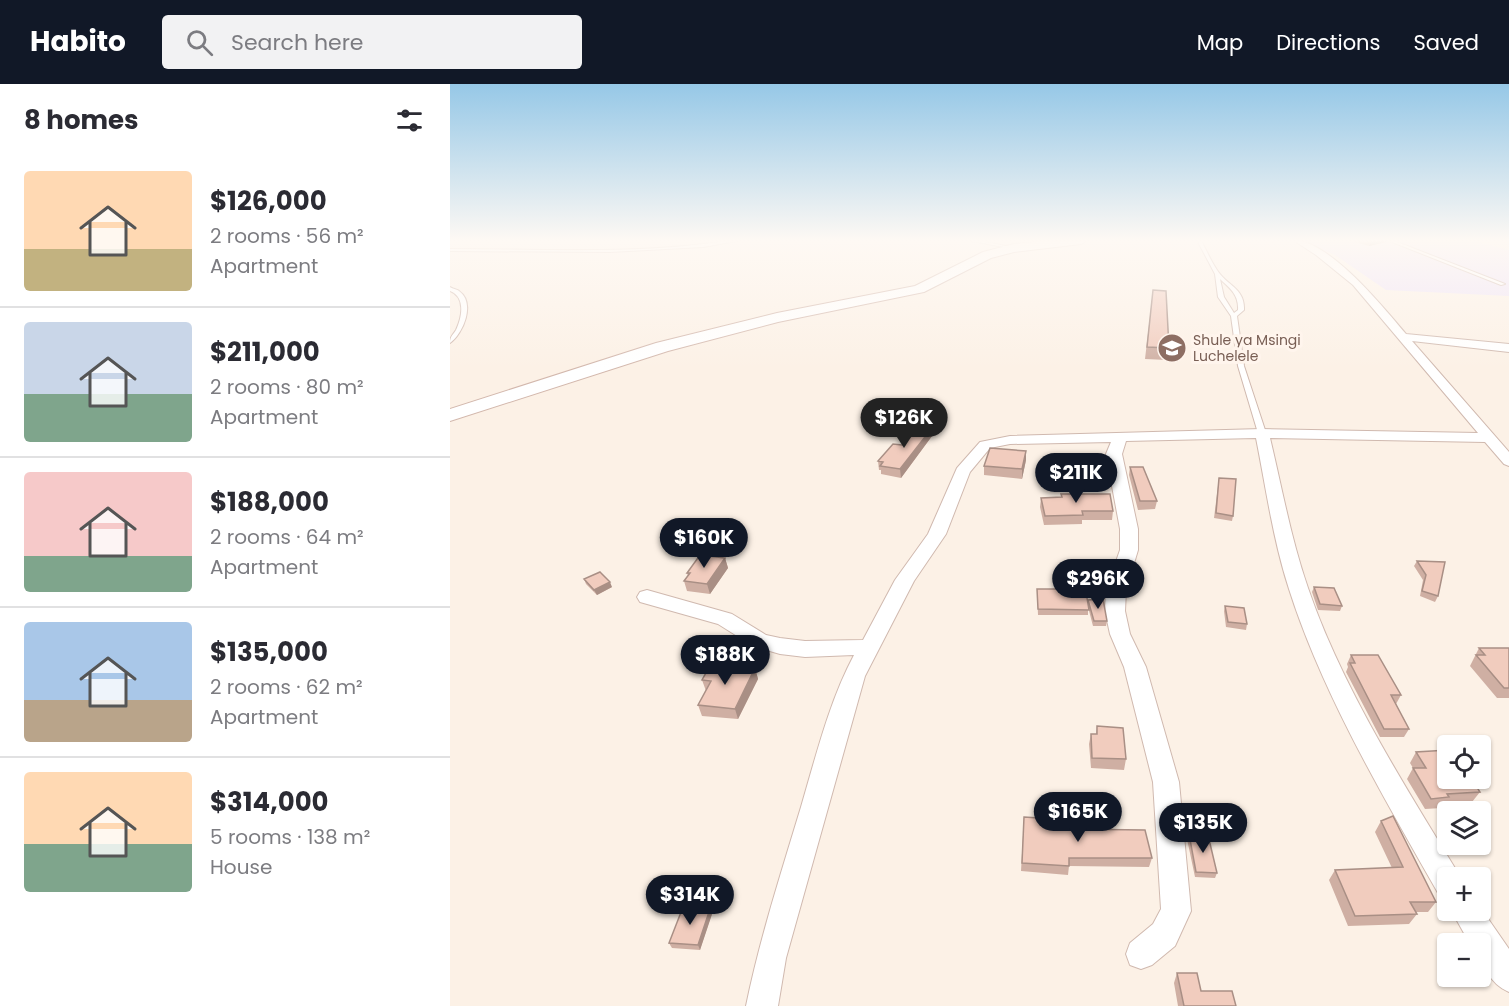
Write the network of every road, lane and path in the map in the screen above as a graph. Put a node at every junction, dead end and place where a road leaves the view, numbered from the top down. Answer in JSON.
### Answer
{"nodes":[{"id":1,"x":930,"y":283,"type":"edge"},
{"id":2,"x":1219,"y":283,"type":"edge"},
{"id":3,"x":1228,"y":283,"type":"edge"},
{"id":4,"x":1356,"y":283,"type":"edge"},
{"id":5,"x":450,"y":289,"type":"edge"},
{"id":6,"x":1234,"y":316,"type":"junction"},
{"id":7,"x":1404,"y":337,"type":"junction"},
{"id":8,"x":450,"y":341,"type":"edge"},
{"id":9,"x":1509,"y":348,"type":"edge"},
{"id":10,"x":450,"y":415,"type":"edge"},
{"id":11,"x":1262,"y":433,"type":"junction"},
{"id":12,"x":1120,"y":436,"type":"junction"},
{"id":13,"x":1487,"y":438,"type":"junction"},
{"id":14,"x":1509,"y":461,"type":"edge"},
{"id":15,"x":646,"y":597,"type":"dead end"},
{"id":16,"x":869,"y":647,"type":"junction"},
{"id":17,"x":1439,"y":867,"type":"edge"},
{"id":18,"x":1472,"y":921,"type":"edge"},
{"id":19,"x":1141,"y":954,"type":"dead end"},
{"id":20,"x":1509,"y":976,"type":"edge"},
{"id":21,"x":762,"y":1006,"type":"edge"}],
"edges":[{"from":1,"to":10,"type":"main road"},
{"from":2,"to":6,"type":"lane"},
{"from":3,"to":6,"type":"lane"},
{"from":4,"to":7,"type":"street"},
{"from":5,"to":8,"type":"lane"},
{"from":6,"to":11,"type":"lane"},
{"from":7,"to":9,"type":"street"},
{"from":7,"to":13,"type":"street"},
{"from":11,"to":12,"type":"street"},
{"from":11,"to":13,"type":"street"},
{"from":11,"to":17,"type":"street"},
{"from":12,"to":16,"type":"street"},
{"from":12,"to":19,"type":"street"},
{"from":13,"to":14,"type":"street"},
{"from":15,"to":16,"type":"street"},
{"from":16,"to":21,"type":"street"},
{"from":18,"to":20,"type":"street"}]}
